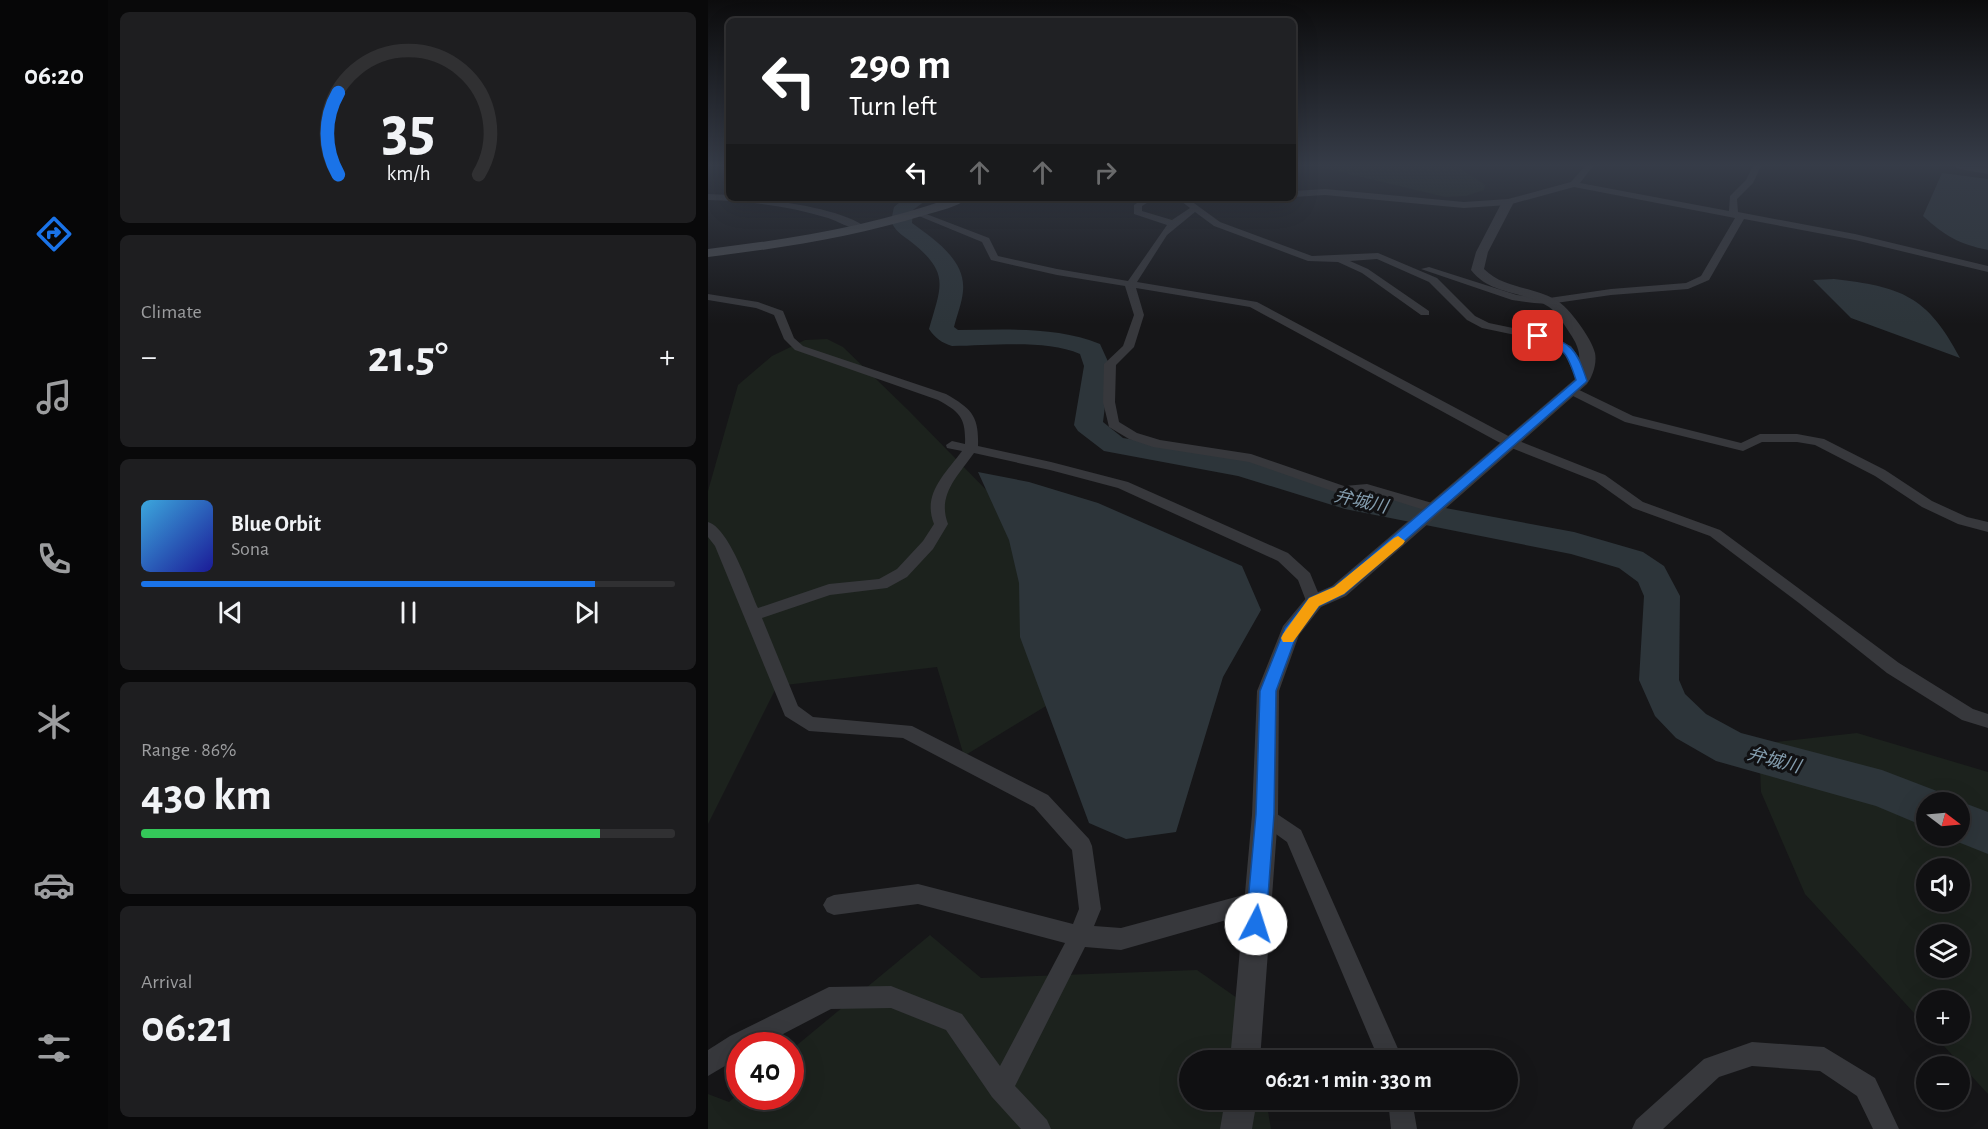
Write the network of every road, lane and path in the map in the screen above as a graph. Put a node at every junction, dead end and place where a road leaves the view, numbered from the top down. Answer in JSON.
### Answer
{"nodes":[{"id":1,"x":842,"y":219,"type":"edge"},
{"id":2,"x":900,"y":219,"type":"edge"},
{"id":3,"x":930,"y":219,"type":"edge"},
{"id":4,"x":1158,"y":219,"type":"edge"},
{"id":5,"x":1178,"y":219,"type":"edge"},
{"id":6,"x":1209,"y":219,"type":"edge"},
{"id":7,"x":1502,"y":219,"type":"edge"},
{"id":8,"x":1736,"y":219,"type":"edge"},
{"id":9,"x":1752,"y":219,"type":"edge"},
{"id":10,"x":1171,"y":223,"type":"junction"},
{"id":11,"x":862,"y":228,"type":"junction"},
{"id":12,"x":708,"y":253,"type":"edge"},
{"id":13,"x":1378,"y":256,"type":"junction"},
{"id":14,"x":1339,"y":260,"type":"junction"},
{"id":15,"x":1988,"y":269,"type":"edge"},
{"id":16,"x":1130,"y":285,"type":"junction"},
{"id":17,"x":708,"y":297,"type":"edge"},
{"id":18,"x":1550,"y":301,"type":"junction"},
{"id":19,"x":1425,"y":313,"type":"dead end"},
{"id":20,"x":1576,"y":385,"type":"junction"},
{"id":21,"x":1509,"y":442,"type":"junction"},
{"id":22,"x":952,"y":445,"type":"dead end"},
{"id":23,"x":971,"y":448,"type":"junction"},
{"id":24,"x":1434,"y":508,"type":"junction"},
{"id":25,"x":1988,"y":526,"type":"edge"},
{"id":26,"x":708,"y":527,"type":"edge"},
{"id":27,"x":1314,"y":602,"type":"junction"},
{"id":28,"x":753,"y":615,"type":"junction"},
{"id":29,"x":1988,"y":721,"type":"edge"},
{"id":30,"x":1265,"y":814,"type":"junction"},
{"id":31,"x":1258,"y":901,"type":"junction"},
{"id":32,"x":834,"y":905,"type":"dead end"},
{"id":33,"x":1079,"y":936,"type":"junction"},
{"id":34,"x":1246,"y":1050,"type":"edge"},
{"id":35,"x":1387,"y":1050,"type":"edge"},
{"id":36,"x":708,"y":1064,"type":"edge"},
{"id":37,"x":1001,"y":1088,"type":"junction"},
{"id":38,"x":1240,"y":1110,"type":"edge"},
{"id":39,"x":1401,"y":1110,"type":"edge"},
{"id":40,"x":1038,"y":1129,"type":"edge"},
{"id":41,"x":1236,"y":1129,"type":"edge"},
{"id":42,"x":1404,"y":1129,"type":"edge"},
{"id":43,"x":1645,"y":1129,"type":"edge"},
{"id":44,"x":1886,"y":1129,"type":"edge"}],
"edges":[{"from":1,"to":11,"type":"street"},
{"from":2,"to":11,"type":"main road"},
{"from":3,"to":16,"type":"street"},
{"from":4,"to":10,"type":"street"},
{"from":5,"to":10,"type":"street"},
{"from":6,"to":14,"type":"street"},
{"from":7,"to":18,"type":"street"},
{"from":8,"to":18,"type":"street"},
{"from":9,"to":15,"type":"street"},
{"from":10,"to":16,"type":"street"},
{"from":11,"to":12,"type":"main road"},
{"from":13,"to":14,"type":"street"},
{"from":13,"to":18,"type":"street"},
{"from":13,"to":20,"type":"street"},
{"from":14,"to":19,"type":"street"},
{"from":16,"to":21,"type":"street"},
{"from":16,"to":24,"type":"street"},
{"from":17,"to":23,"type":"street"},
{"from":18,"to":20,"type":"street"},
{"from":20,"to":21,"type":"street"},
{"from":20,"to":25,"type":"street"},
{"from":21,"to":24,"type":"street"},
{"from":21,"to":29,"type":"street"},
{"from":22,"to":23,"type":"street"},
{"from":23,"to":27,"type":"street"},
{"from":23,"to":28,"type":"street"},
{"from":24,"to":27,"type":"street"},
{"from":26,"to":28,"type":"street"},
{"from":27,"to":30,"type":"street"},
{"from":28,"to":33,"type":"street"},
{"from":30,"to":31,"type":"street"},
{"from":30,"to":35,"type":"street"},
{"from":31,"to":33,"type":"street"},
{"from":31,"to":34,"type":"street"},
{"from":32,"to":33,"type":"street"},
{"from":33,"to":37,"type":"street"},
{"from":36,"to":37,"type":"street"},
{"from":37,"to":40,"type":"street"},
{"from":38,"to":41,"type":"street"},
{"from":39,"to":42,"type":"street"},
{"from":43,"to":44,"type":"street"}]}
